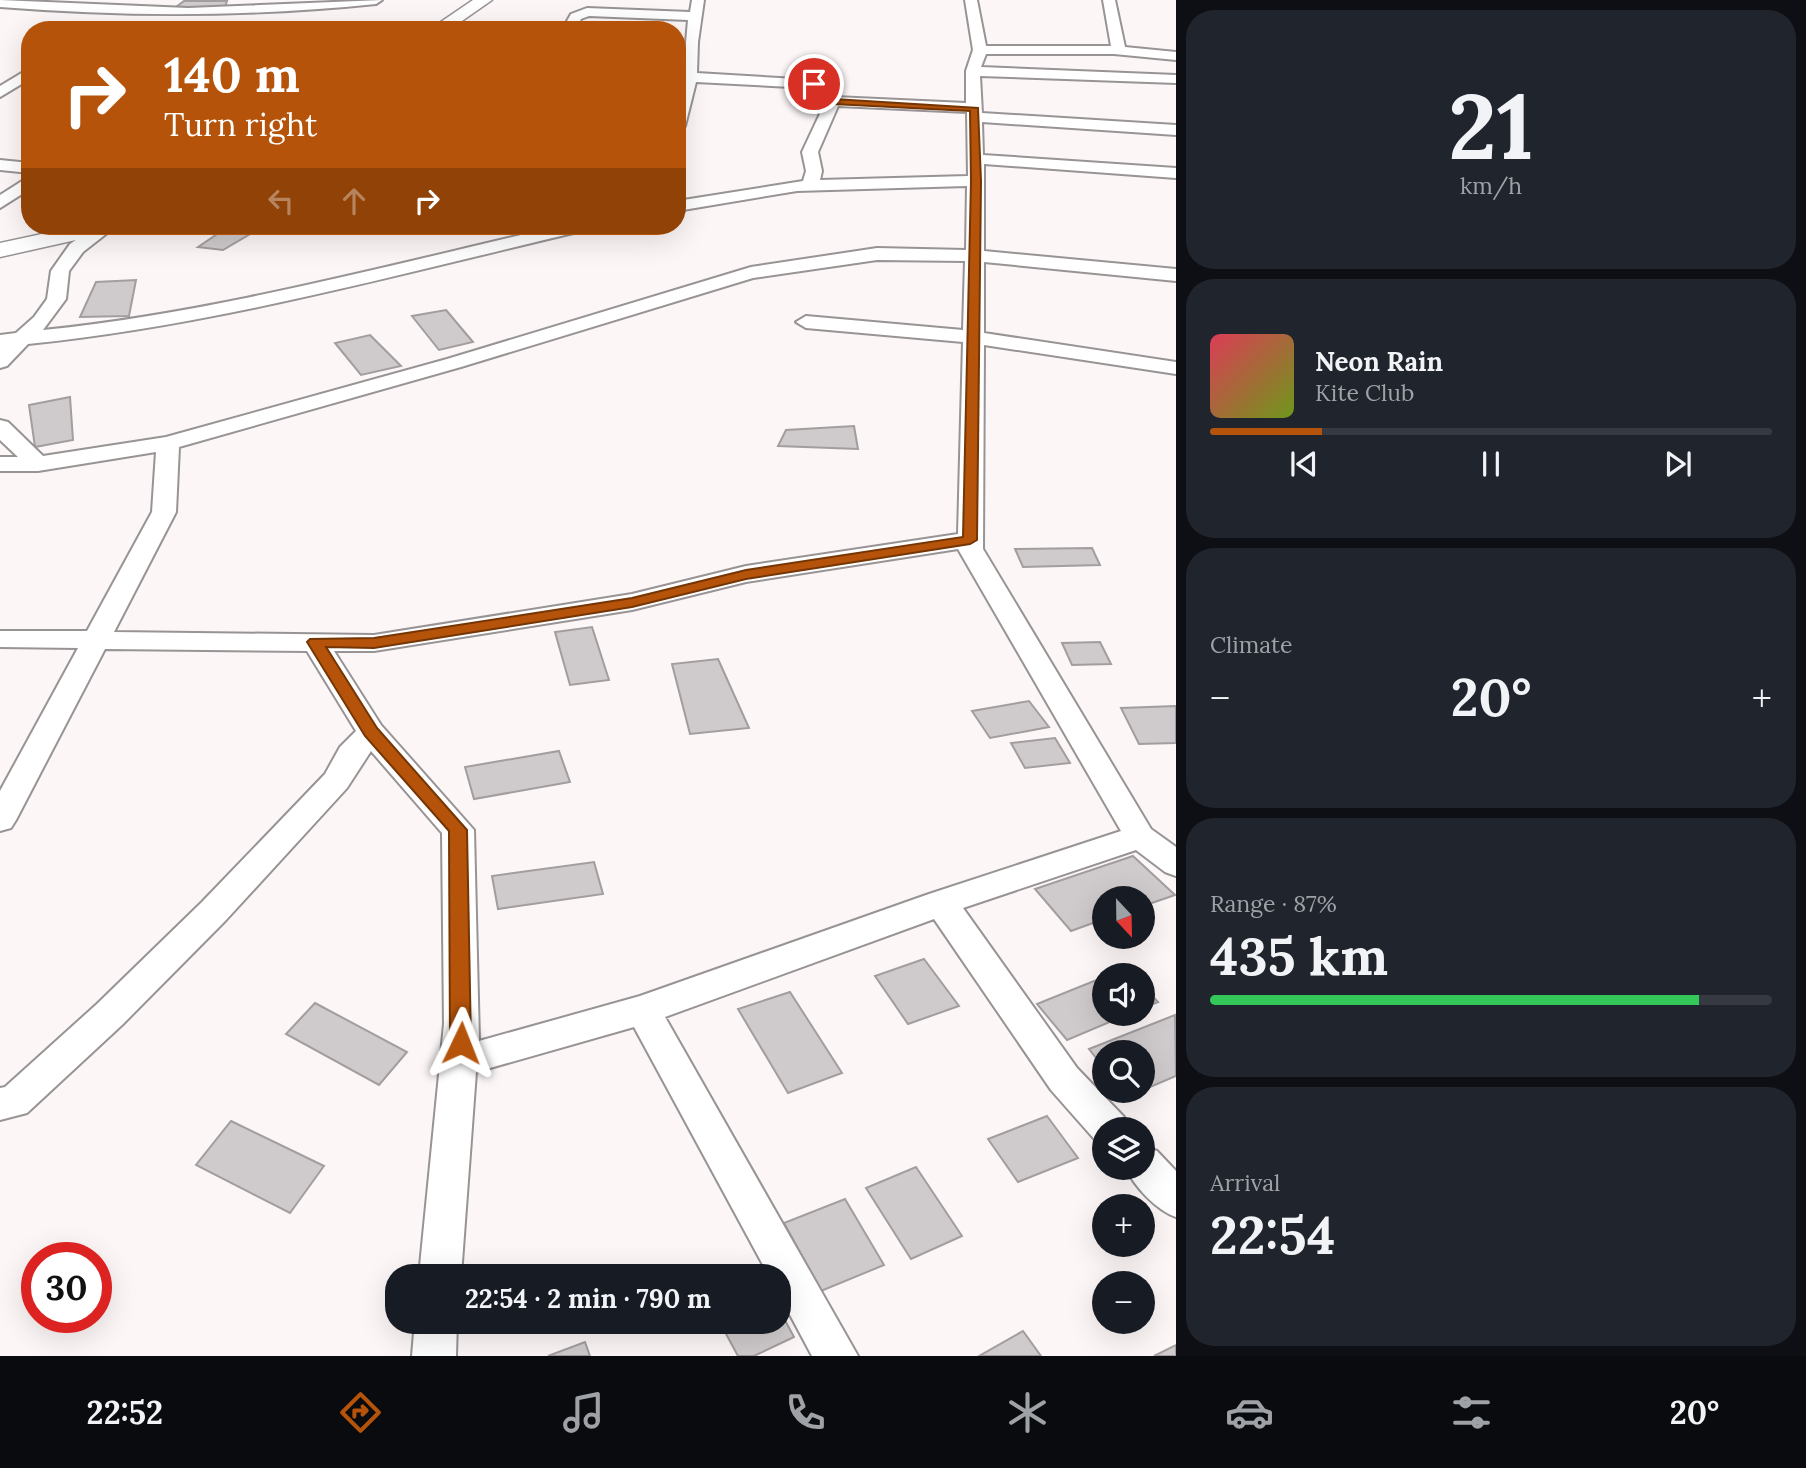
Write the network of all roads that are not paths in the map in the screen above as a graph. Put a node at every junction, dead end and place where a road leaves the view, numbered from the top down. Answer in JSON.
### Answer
{"nodes":[{"id":1,"x":125,"y":0,"type":"edge"},
{"id":2,"x":250,"y":0,"type":"edge"},
{"id":3,"x":376,"y":0,"type":"edge"},
{"id":4,"x":484,"y":0,"type":"edge"},
{"id":5,"x":698,"y":0,"type":"edge"},
{"id":6,"x":971,"y":0,"type":"edge"},
{"id":7,"x":1109,"y":0,"type":"edge"},
{"id":8,"x":0,"y":3,"type":"edge"},
{"id":9,"x":111,"y":12,"type":"junction"},
{"id":10,"x":239,"y":12,"type":"junction"},
{"id":11,"x":695,"y":16,"type":"junction"},
{"id":12,"x":99,"y":21,"type":"edge"},
{"id":13,"x":231,"y":21,"type":"edge"},
{"id":14,"x":451,"y":21,"type":"edge"},
{"id":15,"x":574,"y":21,"type":"edge"},
{"id":16,"x":1114,"y":50,"type":"junction"},
{"id":17,"x":1176,"y":56,"type":"edge"},
{"id":18,"x":976,"y":60,"type":"junction"},
{"id":19,"x":686,"y":73,"type":"edge"},
{"id":20,"x":21,"y":78,"type":"edge"},
{"id":21,"x":686,"y":79,"type":"edge"},
{"id":22,"x":1176,"y":79,"type":"edge"},
{"id":23,"x":0,"y":93,"type":"edge"},
{"id":24,"x":833,"y":101,"type":"junction"},
{"id":25,"x":974,"y":112,"type":"junction"},
{"id":26,"x":1176,"y":130,"type":"edge"},
{"id":27,"x":0,"y":165,"type":"edge"},
{"id":28,"x":21,"y":167,"type":"edge"},
{"id":29,"x":976,"y":170,"type":"junction"},
{"id":30,"x":1176,"y":173,"type":"edge"},
{"id":31,"x":810,"y":185,"type":"junction"},
{"id":32,"x":21,"y":188,"type":"edge"},
{"id":33,"x":0,"y":203,"type":"edge"},
{"id":34,"x":686,"y":204,"type":"edge"},
{"id":35,"x":67,"y":235,"type":"edge"},
{"id":36,"x":94,"y":235,"type":"edge"},
{"id":37,"x":539,"y":235,"type":"edge"},
{"id":38,"x":0,"y":250,"type":"edge"},
{"id":39,"x":975,"y":256,"type":"junction"},
{"id":40,"x":1176,"y":275,"type":"edge"},
{"id":41,"x":806,"y":322,"type":"dead end"},
{"id":42,"x":973,"y":337,"type":"junction"},
{"id":43,"x":9,"y":341,"type":"edge"},
{"id":44,"x":0,"y":362,"type":"edge"},
{"id":45,"x":1176,"y":368,"type":"edge"},
{"id":46,"x":0,"y":427,"type":"edge"},
{"id":47,"x":168,"y":443,"type":"junction"},
{"id":48,"x":0,"y":464,"type":"edge"},
{"id":49,"x":38,"y":464,"type":"junction"},
{"id":50,"x":970,"y":540,"type":"junction"},
{"id":51,"x":0,"y":639,"type":"edge"},
{"id":52,"x":97,"y":639,"type":"junction"},
{"id":53,"x":315,"y":642,"type":"junction"},
{"id":54,"x":371,"y":732,"type":"junction"},
{"id":55,"x":0,"y":820,"type":"edge"},
{"id":56,"x":1140,"y":837,"type":"junction"},
{"id":57,"x":1176,"y":864,"type":"edge"},
{"id":58,"x":941,"y":903,"type":"junction"},
{"id":59,"x":643,"y":1010,"type":"junction"},
{"id":60,"x":459,"y":1062,"type":"junction"},
{"id":61,"x":0,"y":1104,"type":"edge"},
{"id":62,"x":1099,"y":1117,"type":"edge"},
{"id":63,"x":1155,"y":1176,"type":"edge"},
{"id":64,"x":1176,"y":1199,"type":"edge"},
{"id":65,"x":441,"y":1264,"type":"edge"},
{"id":66,"x":435,"y":1334,"type":"edge"},
{"id":67,"x":434,"y":1356,"type":"edge"},
{"id":68,"x":835,"y":1356,"type":"edge"}],
"edges":[{"from":1,"to":9,"type":"street"},
{"from":2,"to":10,"type":"street"},
{"from":3,"to":10,"type":"street"},
{"from":4,"to":14,"type":"street"},
{"from":5,"to":11,"type":"street"},
{"from":6,"to":18,"type":"street"},
{"from":7,"to":16,"type":"street"},
{"from":8,"to":9,"type":"street"},
{"from":9,"to":10,"type":"street"},
{"from":9,"to":12,"type":"street"},
{"from":10,"to":13,"type":"street"},
{"from":11,"to":15,"type":"street"},
{"from":11,"to":19,"type":"street"},
{"from":16,"to":17,"type":"street"},
{"from":16,"to":18,"type":"street"},
{"from":18,"to":22,"type":"street"},
{"from":18,"to":25,"type":"street"},
{"from":20,"to":23,"type":"street"},
{"from":21,"to":24,"type":"street"},
{"from":24,"to":25,"type":"street"},
{"from":24,"to":31,"type":"street"},
{"from":25,"to":26,"type":"street"},
{"from":25,"to":29,"type":"street"},
{"from":27,"to":28,"type":"street"},
{"from":29,"to":30,"type":"street"},
{"from":29,"to":31,"type":"street"},
{"from":29,"to":39,"type":"street"},
{"from":31,"to":34,"type":"street"},
{"from":32,"to":33,"type":"street"},
{"from":35,"to":38,"type":"street"},
{"from":36,"to":43,"type":"street"},
{"from":37,"to":43,"type":"street"},
{"from":39,"to":40,"type":"street"},
{"from":39,"to":42,"type":"street"},
{"from":39,"to":47,"type":"street"},
{"from":41,"to":42,"type":"street"},
{"from":42,"to":45,"type":"street"},
{"from":42,"to":50,"type":"street"},
{"from":43,"to":44,"type":"street"},
{"from":46,"to":49,"type":"street"},
{"from":47,"to":49,"type":"street"},
{"from":47,"to":52,"type":"street"},
{"from":48,"to":49,"type":"street"},
{"from":50,"to":53,"type":"street"},
{"from":50,"to":56,"type":"street"},
{"from":51,"to":52,"type":"street"},
{"from":52,"to":53,"type":"street"},
{"from":52,"to":55,"type":"street"},
{"from":53,"to":54,"type":"street"},
{"from":54,"to":60,"type":"street"},
{"from":54,"to":61,"type":"street"},
{"from":56,"to":57,"type":"street"},
{"from":56,"to":58,"type":"street"},
{"from":58,"to":59,"type":"street"},
{"from":58,"to":62,"type":"street"},
{"from":59,"to":60,"type":"street"},
{"from":59,"to":68,"type":"street"},
{"from":60,"to":65,"type":"street"},
{"from":63,"to":64,"type":"street"},
{"from":66,"to":67,"type":"street"}]}
